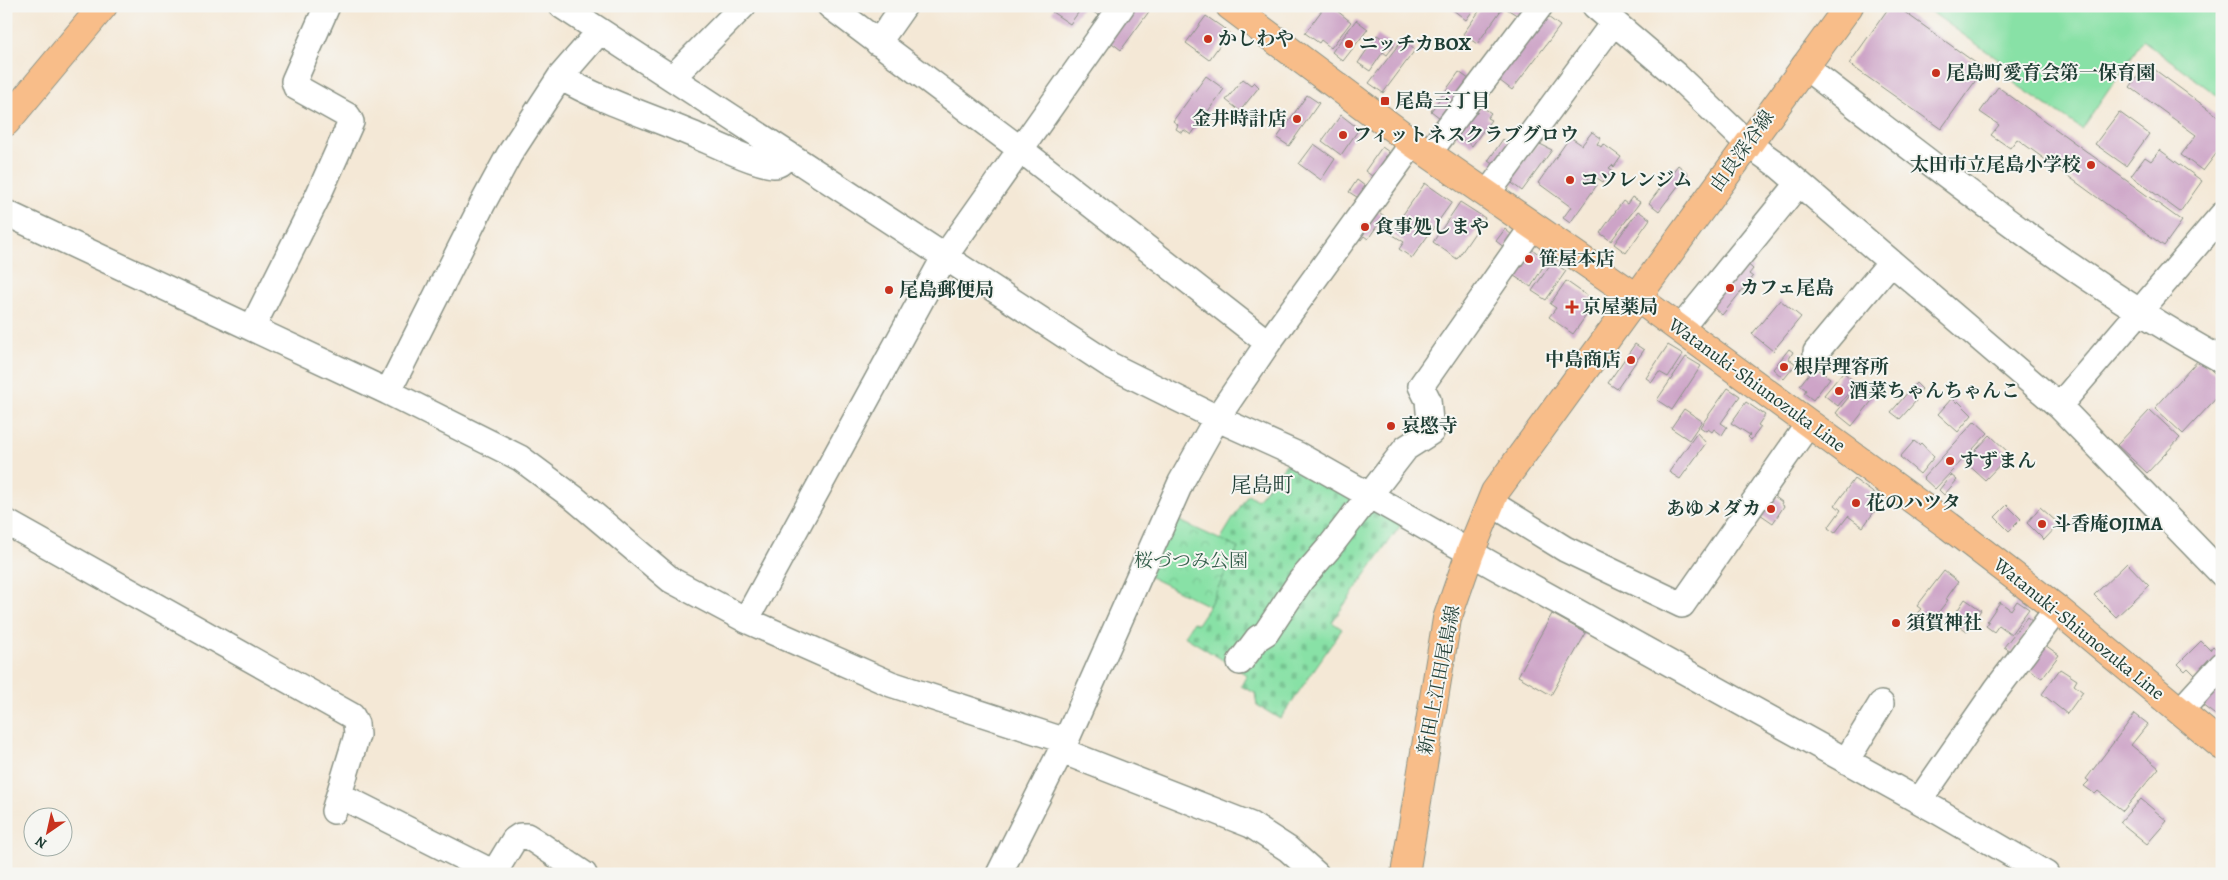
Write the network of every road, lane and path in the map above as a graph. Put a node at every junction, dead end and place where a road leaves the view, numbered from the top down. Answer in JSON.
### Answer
{"nodes":[{"id":1,"x":103,"y":6,"type":"edge"},
{"id":2,"x":327,"y":6,"type":"edge"},
{"id":3,"x":562,"y":6,"type":"edge"},
{"id":4,"x":743,"y":6,"type":"edge"},
{"id":5,"x":830,"y":6,"type":"edge"},
{"id":6,"x":904,"y":6,"type":"edge"},
{"id":7,"x":1122,"y":6,"type":"edge"},
{"id":8,"x":1230,"y":6,"type":"edge"},
{"id":9,"x":1540,"y":6,"type":"edge"},
{"id":10,"x":1595,"y":6,"type":"edge"},
{"id":11,"x":1849,"y":6,"type":"edge"},
{"id":12,"x":1614,"y":22,"type":"junction"},
{"id":13,"x":600,"y":31,"type":"junction"},
{"id":14,"x":878,"y":43,"type":"junction"},
{"id":15,"x":1804,"y":66,"type":"junction"},
{"id":16,"x":560,"y":77,"type":"junction"},
{"id":17,"x":672,"y":78,"type":"junction"},
{"id":18,"x":6,"y":122,"type":"edge"},
{"id":19,"x":1748,"y":144,"type":"junction"},
{"id":20,"x":1420,"y":148,"type":"junction"},
{"id":21,"x":1020,"y":149,"type":"junction"},
{"id":22,"x":788,"y":154,"type":"junction"},
{"id":23,"x":1799,"y":183,"type":"junction"},
{"id":24,"x":1487,"y":194,"type":"junction"},
{"id":25,"x":6,"y":212,"type":"edge"},
{"id":26,"x":2222,"y":215,"type":"edge"},
{"id":27,"x":1533,"y":226,"type":"junction"},
{"id":28,"x":946,"y":256,"type":"junction"},
{"id":29,"x":1891,"y":262,"type":"junction"},
{"id":30,"x":1636,"y":297,"type":"junction"},
{"id":31,"x":2140,"y":312,"type":"junction"},
{"id":32,"x":252,"y":328,"type":"junction"},
{"id":33,"x":1680,"y":329,"type":"junction"},
{"id":34,"x":1268,"y":343,"type":"junction"},
{"id":35,"x":1816,"y":352,"type":"dead end"},
{"id":36,"x":2222,"y":360,"type":"edge"},
{"id":37,"x":388,"y":392,"type":"junction"},
{"id":38,"x":2060,"y":406,"type":"junction"},
{"id":39,"x":1217,"y":418,"type":"junction"},
{"id":40,"x":1809,"y":423,"type":"junction"},
{"id":41,"x":1369,"y":495,"type":"junction"},
{"id":42,"x":1491,"y":503,"type":"junction"},
{"id":43,"x":6,"y":522,"type":"edge"},
{"id":44,"x":1470,"y":553,"type":"junction"},
{"id":45,"x":2222,"y":574,"type":"edge"},
{"id":46,"x":2057,"y":609,"type":"junction"},
{"id":47,"x":746,"y":620,"type":"junction"},
{"id":48,"x":1240,"y":662,"type":"dead end"},
{"id":49,"x":2222,"y":665,"type":"edge"},
{"id":50,"x":1881,"y":704,"type":"dead end"},
{"id":51,"x":2180,"y":711,"type":"junction"},
{"id":52,"x":1064,"y":746,"type":"junction"},
{"id":53,"x":2222,"y":746,"type":"edge"},
{"id":54,"x":1846,"y":760,"type":"junction"},
{"id":55,"x":1919,"y":801,"type":"junction"},
{"id":56,"x":584,"y":874,"type":"edge"},
{"id":57,"x":999,"y":874,"type":"edge"},
{"id":58,"x":1316,"y":874,"type":"edge"},
{"id":59,"x":1405,"y":874,"type":"edge"},
{"id":60,"x":2046,"y":874,"type":"edge"}],
"edges":[{"from":1,"to":18,"type":"main road"},
{"from":2,"to":32,"type":"street"},
{"from":3,"to":13,"type":"street"},
{"from":4,"to":17,"type":"street"},
{"from":5,"to":14,"type":"street"},
{"from":6,"to":14,"type":"street"},
{"from":7,"to":21,"type":"street"},
{"from":8,"to":20,"type":"main road","name":"Watanuki-Shiunozuka Line"},
{"from":9,"to":20,"type":"street"},
{"from":10,"to":12,"type":"street"},
{"from":11,"to":15,"type":"main road","name":"由良深谷線"},
{"from":12,"to":19,"type":"street"},
{"from":12,"to":24,"type":"street"},
{"from":13,"to":16,"type":"street"},
{"from":13,"to":17,"type":"street"},
{"from":14,"to":21,"type":"street"},
{"from":15,"to":19,"type":"main road","name":"由良深谷線"},
{"from":15,"to":31,"type":"street"},
{"from":16,"to":22,"type":"street"},
{"from":16,"to":37,"type":"street"},
{"from":17,"to":22,"type":"street"},
{"from":19,"to":23,"type":"street"},
{"from":19,"to":30,"type":"main road","name":"由良深谷線"},
{"from":20,"to":24,"type":"main road","name":"Watanuki-Shiunozuka Line"},
{"from":20,"to":34,"type":"street"},
{"from":21,"to":28,"type":"street"},
{"from":21,"to":34,"type":"street"},
{"from":22,"to":28,"type":"street"},
{"from":23,"to":29,"type":"street"},
{"from":23,"to":33,"type":"street"},
{"from":24,"to":27,"type":"main road","name":"Watanuki-Shiunozuka Line"},
{"from":25,"to":32,"type":"street"},
{"from":26,"to":31,"type":"street"},
{"from":27,"to":30,"type":"main road","name":"Watanuki-Shiunozuka Line"},
{"from":27,"to":41,"type":"street"},
{"from":28,"to":39,"type":"street"},
{"from":28,"to":47,"type":"street"},
{"from":29,"to":35,"type":"street"},
{"from":29,"to":38,"type":"street"},
{"from":30,"to":33,"type":"main road","name":"Watanuki-Shiunozuka Line"},
{"from":30,"to":42,"type":"main road","name":"新田上江田尾島線"},
{"from":31,"to":36,"type":"street"},
{"from":31,"to":38,"type":"street"},
{"from":32,"to":37,"type":"street"},
{"from":33,"to":40,"type":"main road","name":"Watanuki-Shiunozuka Line"},
{"from":34,"to":39,"type":"street"},
{"from":37,"to":47,"type":"street"},
{"from":38,"to":45,"type":"street"},
{"from":39,"to":41,"type":"street"},
{"from":39,"to":52,"type":"street"},
{"from":40,"to":42,"type":"street"},
{"from":40,"to":46,"type":"main road","name":"Watanuki-Shiunozuka Line"},
{"from":41,"to":44,"type":"street"},
{"from":41,"to":48,"type":"street"},
{"from":42,"to":44,"type":"main road","name":"新田上江田尾島線"},
{"from":43,"to":56,"type":"street"},
{"from":44,"to":54,"type":"street"},
{"from":44,"to":59,"type":"main road","name":"新田上江田尾島線"},
{"from":46,"to":51,"type":"main road","name":"Watanuki-Shiunozuka Line"},
{"from":46,"to":55,"type":"street"},
{"from":47,"to":52,"type":"street"},
{"from":49,"to":51,"type":"street"},
{"from":50,"to":54,"type":"street"},
{"from":51,"to":53,"type":"main road","name":"Watanuki-Shiunozuka Line"},
{"from":52,"to":57,"type":"street"},
{"from":52,"to":58,"type":"street"},
{"from":54,"to":55,"type":"street"},
{"from":55,"to":60,"type":"street"}]}
